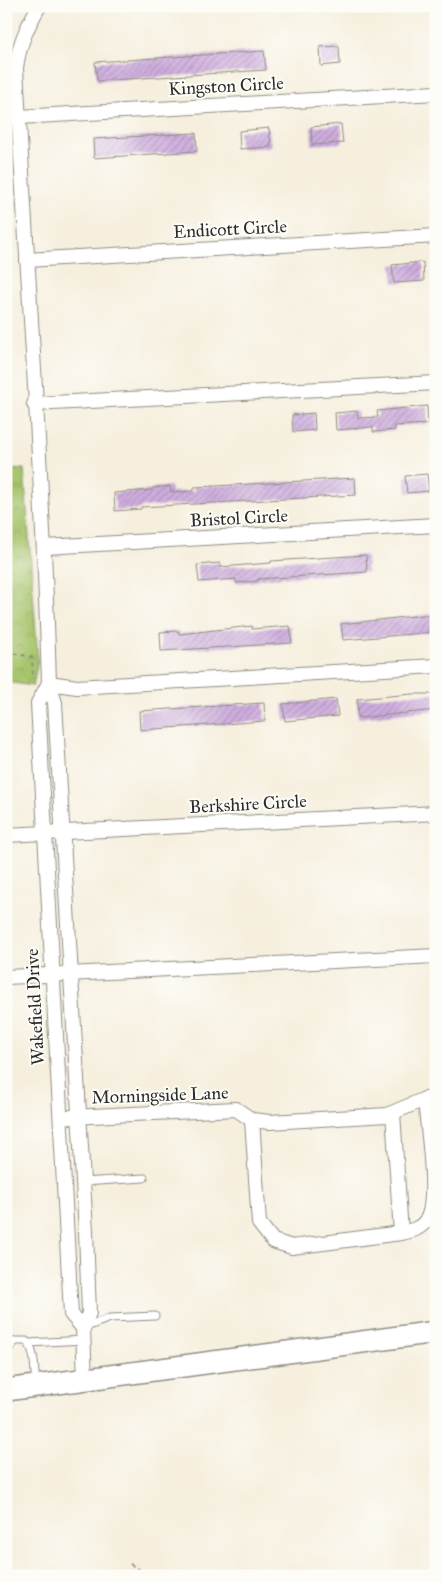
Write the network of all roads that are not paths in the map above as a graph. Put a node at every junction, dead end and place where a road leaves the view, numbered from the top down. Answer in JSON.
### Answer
{"nodes":[{"id":1,"x":39,"y":6,"type":"edge"},
{"id":2,"x":436,"y":93,"type":"edge"},
{"id":3,"x":19,"y":117,"type":"junction"},
{"id":4,"x":436,"y":236,"type":"edge"},
{"id":5,"x":27,"y":260,"type":"junction"},
{"id":6,"x":436,"y":383,"type":"edge"},
{"id":7,"x":34,"y":404,"type":"junction"},
{"id":8,"x":436,"y":526,"type":"edge"},
{"id":9,"x":45,"y":548,"type":"junction"},
{"id":10,"x":436,"y":666,"type":"edge"},
{"id":11,"x":49,"y":683,"type":"junction"},
{"id":12,"x":436,"y":813,"type":"edge"},
{"id":13,"x":62,"y":833,"type":"junction"},
{"id":14,"x":43,"y":834,"type":"junction"},
{"id":15,"x":6,"y":835,"type":"edge"},
{"id":16,"x":436,"y":956,"type":"edge"},
{"id":17,"x":72,"y":973,"type":"junction"},
{"id":18,"x":52,"y":974,"type":"junction"},
{"id":19,"x":6,"y":977,"type":"edge"},
{"id":20,"x":430,"y":1099,"type":"edge"},
{"id":21,"x":393,"y":1113,"type":"junction"},
{"id":22,"x":79,"y":1116,"type":"junction"},
{"id":23,"x":60,"y":1119,"type":"junction"},
{"id":24,"x":252,"y":1120,"type":"junction"},
{"id":25,"x":144,"y":1178,"type":"dead end"},
{"id":26,"x":83,"y":1182,"type":"junction"},
{"id":27,"x":85,"y":1220,"type":"junction"},
{"id":28,"x":66,"y":1221,"type":"junction"},
{"id":29,"x":401,"y":1233,"type":"junction"},
{"id":30,"x":155,"y":1316,"type":"dead end"},
{"id":31,"x":436,"y":1332,"type":"edge"},
{"id":32,"x":83,"y":1334,"type":"junction"},
{"id":33,"x":29,"y":1343,"type":"junction"},
{"id":34,"x":6,"y":1351,"type":"edge"},
{"id":35,"x":85,"y":1380,"type":"junction"},
{"id":36,"x":6,"y":1385,"type":"edge"},
{"id":37,"x":37,"y":1386,"type":"junction"},
{"id":38,"x":6,"y":1390,"type":"edge"}],
"edges":[{"from":1,"to":3,"type":"street","name":"Wakefield Drive"},
{"from":2,"to":3,"type":"street","name":"Kingston Circle"},
{"from":3,"to":5,"type":"street","name":"Wakefield Drive"},
{"from":4,"to":5,"type":"street","name":"Endicott Circle"},
{"from":5,"to":7,"type":"street","name":"Wakefield Drive"},
{"from":6,"to":7,"type":"street"},
{"from":7,"to":9,"type":"street","name":"Wakefield Drive"},
{"from":8,"to":9,"type":"street","name":"Bristol Circle"},
{"from":9,"to":11,"type":"street","name":"Wakefield Drive"},
{"from":10,"to":11,"type":"street"},
{"from":11,"to":13,"type":"street","name":"Wakefield Drive"},
{"from":11,"to":14,"type":"street","name":"Wakefield Drive"},
{"from":12,"to":13,"type":"street","name":"Berkshire Circle"},
{"from":13,"to":14,"type":"street","name":"Berkshire Circle"},
{"from":13,"to":17,"type":"street","name":"Wakefield Drive"},
{"from":14,"to":15,"type":"street","name":"Berkshire Circle"},
{"from":14,"to":18,"type":"street","name":"Wakefield Drive"},
{"from":16,"to":17,"type":"street"},
{"from":17,"to":18,"type":"street"},
{"from":17,"to":22,"type":"street","name":"Wakefield Drive"},
{"from":18,"to":19,"type":"street"},
{"from":18,"to":23,"type":"street","name":"Wakefield Drive"},
{"from":20,"to":21,"type":"street","name":"Morningside Lane"},
{"from":20,"to":29,"type":"street"},
{"from":21,"to":24,"type":"street","name":"Morningside Lane"},
{"from":21,"to":29,"type":"street"},
{"from":22,"to":23,"type":"street","name":"Morningside Lane"},
{"from":22,"to":24,"type":"street","name":"Morningside Lane"},
{"from":22,"to":26,"type":"street","name":"Wakefield Drive"},
{"from":23,"to":28,"type":"street","name":"Wakefield Drive"},
{"from":24,"to":29,"type":"street"},
{"from":25,"to":26,"type":"lane"},
{"from":26,"to":27,"type":"street","name":"Wakefield Drive"},
{"from":27,"to":28,"type":"street"},
{"from":27,"to":32,"type":"street","name":"Wakefield Drive"},
{"from":28,"to":32,"type":"street","name":"Wakefield Drive"},
{"from":30,"to":32,"type":"lane"},
{"from":31,"to":35,"type":"main road"},
{"from":32,"to":33,"type":"lane"},
{"from":32,"to":35,"type":"street","name":"Wakefield Drive"},
{"from":33,"to":34,"type":"lane"},
{"from":33,"to":37,"type":"lane"},
{"from":35,"to":37,"type":"main road"},
{"from":36,"to":38,"type":"lane"},
{"from":37,"to":38,"type":"main road"}]}
